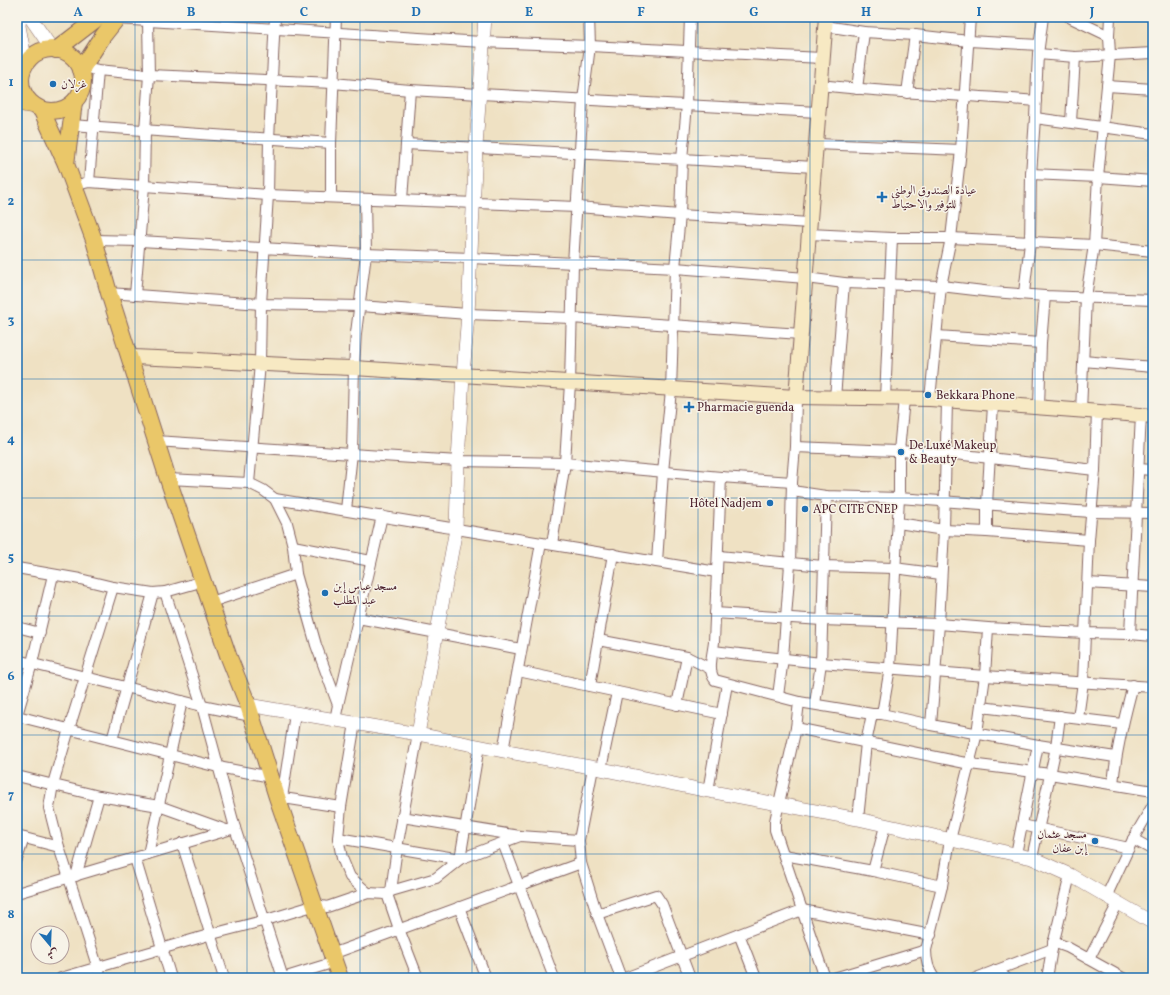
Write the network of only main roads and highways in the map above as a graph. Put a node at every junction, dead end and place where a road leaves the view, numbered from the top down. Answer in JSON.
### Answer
{"nodes":[{"id":1,"x":100,"y":17,"type":"edge"},
{"id":2,"x":117,"y":18,"type":"edge"},
{"id":3,"x":825,"y":22,"type":"edge"},
{"id":4,"x":54,"y":50,"type":"junction"},
{"id":5,"x":22,"y":65,"type":"edge"},
{"id":6,"x":82,"y":68,"type":"junction"},
{"id":7,"x":74,"y":102,"type":"junction"},
{"id":8,"x":31,"y":106,"type":"edge"},
{"id":9,"x":66,"y":164,"type":"junction"},
{"id":10,"x":129,"y":357,"type":"junction"},
{"id":11,"x":796,"y":397,"type":"junction"},
{"id":12,"x":1147,"y":415,"type":"edge"},
{"id":13,"x":340,"y":978,"type":"edge"}],
"edges":[{"from":1,"to":4,"type":"main road"},
{"from":2,"to":6,"type":"main road"},
{"from":3,"to":11,"type":"main road"},
{"from":4,"to":5,"type":"main road"},
{"from":4,"to":6,"type":"main road"},
{"from":5,"to":8,"type":"main road"},
{"from":6,"to":7,"type":"main road"},
{"from":7,"to":8,"type":"main road"},
{"from":7,"to":9,"type":"main road"},
{"from":8,"to":9,"type":"main road"},
{"from":9,"to":10,"type":"main road"},
{"from":10,"to":11,"type":"main road"},
{"from":10,"to":13,"type":"main road"},
{"from":11,"to":12,"type":"main road"}]}
